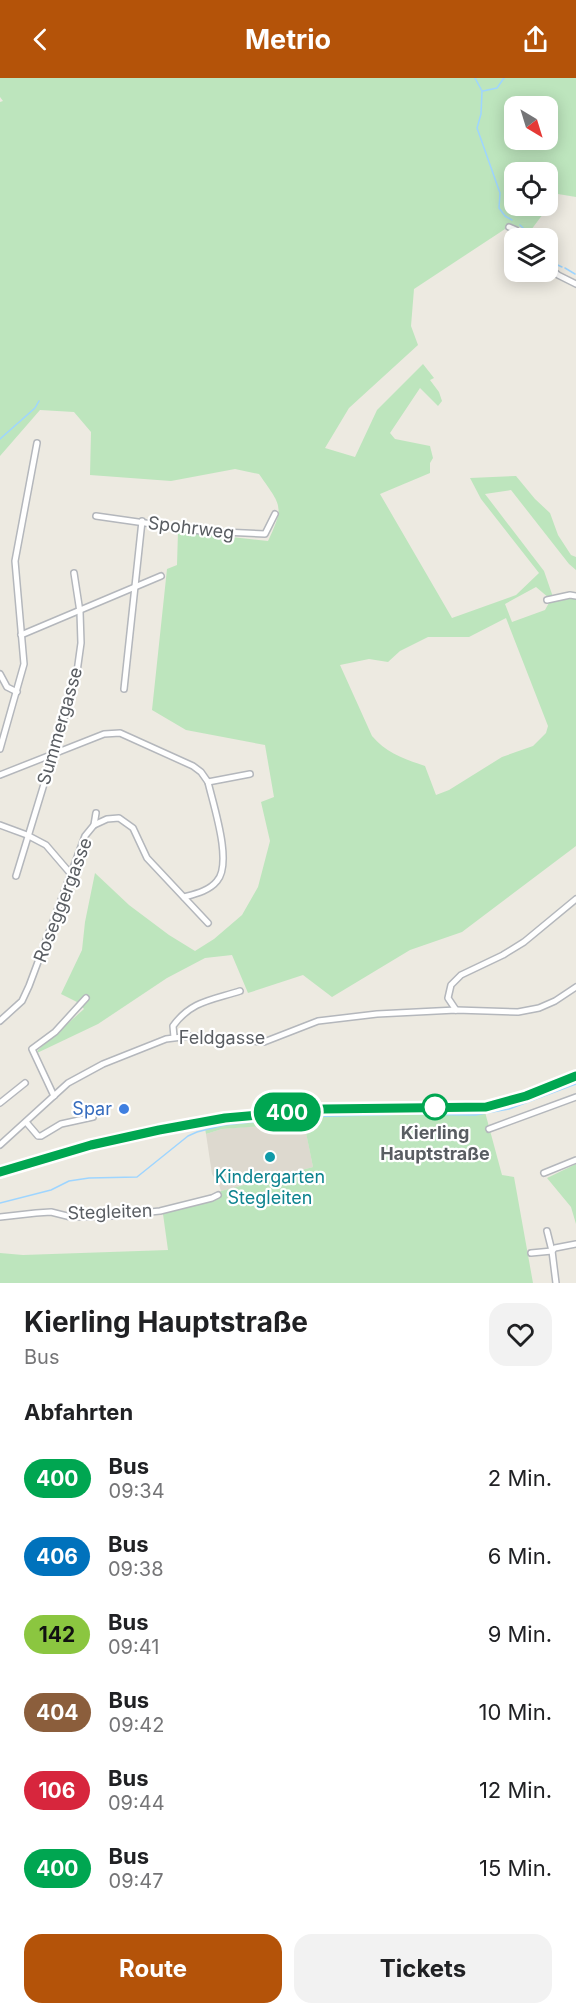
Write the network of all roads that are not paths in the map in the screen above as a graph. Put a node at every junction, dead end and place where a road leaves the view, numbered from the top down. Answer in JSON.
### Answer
{"nodes":[{"id":1,"x":558,"y":275,"type":"edge"},
{"id":2,"x":576,"y":284,"type":"edge"},
{"id":3,"x":38,"y":443,"type":"dead end"},
{"id":4,"x":275,"y":514,"type":"dead end"},
{"id":5,"x":96,"y":516,"type":"dead end"},
{"id":6,"x":142,"y":521,"type":"junction"},
{"id":7,"x":74,"y":573,"type":"dead end"},
{"id":8,"x":160,"y":576,"type":"dead end"},
{"id":9,"x":135,"y":588,"type":"junction"},
{"id":10,"x":576,"y":596,"type":"edge"},
{"id":11,"x":547,"y":600,"type":"dead end"},
{"id":12,"x":80,"y":612,"type":"junction"},
{"id":13,"x":21,"y":635,"type":"junction"},
{"id":14,"x":0,"y":674,"type":"edge"},
{"id":15,"x":124,"y":689,"type":"dead end"},
{"id":16,"x":17,"y":692,"type":"junction"},
{"id":17,"x":0,"y":749,"type":"edge"},
{"id":18,"x":53,"y":755,"type":"junction"},
{"id":19,"x":250,"y":774,"type":"dead end"},
{"id":20,"x":0,"y":775,"type":"edge"},
{"id":21,"x":208,"y":782,"type":"junction"},
{"id":22,"x":96,"y":813,"type":"dead end"},
{"id":23,"x":0,"y":825,"type":"edge"},
{"id":24,"x":94,"y":825,"type":"junction"},
{"id":25,"x":27,"y":835,"type":"junction"},
{"id":26,"x":70,"y":873,"type":"junction"},
{"id":27,"x":16,"y":876,"type":"dead end"},
{"id":28,"x":184,"y":897,"type":"junction"},
{"id":29,"x":576,"y":899,"type":"edge"},
{"id":30,"x":208,"y":922,"type":"dead end"},
{"id":31,"x":576,"y":987,"type":"edge"},
{"id":32,"x":240,"y":991,"type":"dead end"},
{"id":33,"x":86,"y":998,"type":"dead end"},
{"id":34,"x":456,"y":1010,"type":"junction"},
{"id":35,"x":0,"y":1021,"type":"edge"},
{"id":36,"x":174,"y":1037,"type":"junction"},
{"id":37,"x":576,"y":1076,"type":"edge"},
{"id":38,"x":25,"y":1083,"type":"dead end"},
{"id":39,"x":54,"y":1096,"type":"junction"},
{"id":40,"x":576,"y":1097,"type":"edge"},
{"id":41,"x":0,"y":1103,"type":"edge"},
{"id":42,"x":93,"y":1117,"type":"dead end"},
{"id":43,"x":26,"y":1122,"type":"junction"},
{"id":44,"x":489,"y":1129,"type":"dead end"},
{"id":45,"x":0,"y":1145,"type":"edge"},
{"id":46,"x":576,"y":1160,"type":"edge"},
{"id":47,"x":0,"y":1172,"type":"edge"},
{"id":48,"x":544,"y":1173,"type":"dead end"},
{"id":49,"x":218,"y":1195,"type":"dead end"},
{"id":50,"x":0,"y":1217,"type":"edge"},
{"id":51,"x":547,"y":1231,"type":"dead end"},
{"id":52,"x":576,"y":1244,"type":"edge"},
{"id":53,"x":552,"y":1251,"type":"junction"},
{"id":54,"x":531,"y":1253,"type":"dead end"},
{"id":55,"x":556,"y":1283,"type":"edge"}],
"edges":[{"from":1,"to":2,"type":"street"},
{"from":3,"to":13,"type":"street"},
{"from":4,"to":6,"type":"street","name":"Spohrweg"},
{"from":5,"to":6,"type":"street","name":"Spohrweg"},
{"from":6,"to":9,"type":"street"},
{"from":7,"to":12,"type":"street","name":"Summergasse"},
{"from":8,"to":9,"type":"street"},
{"from":9,"to":12,"type":"street"},
{"from":9,"to":15,"type":"street"},
{"from":10,"to":11,"type":"street"},
{"from":12,"to":13,"type":"street"},
{"from":12,"to":18,"type":"street","name":"Summergasse"},
{"from":13,"to":16,"type":"street"},
{"from":14,"to":16,"type":"street"},
{"from":16,"to":17,"type":"street"},
{"from":18,"to":20,"type":"street"},
{"from":18,"to":21,"type":"street"},
{"from":18,"to":25,"type":"street","name":"Summergasse"},
{"from":19,"to":21,"type":"street"},
{"from":21,"to":28,"type":"street"},
{"from":22,"to":24,"type":"street"},
{"from":23,"to":25,"type":"street"},
{"from":24,"to":26,"type":"street","name":"Roseggergasse"},
{"from":24,"to":28,"type":"street","name":"Roseggergasse"},
{"from":25,"to":26,"type":"street"},
{"from":25,"to":27,"type":"street","name":"Summergasse"},
{"from":26,"to":35,"type":"street","name":"Roseggergasse"},
{"from":28,"to":30,"type":"street","name":"Roseggergasse"},
{"from":29,"to":34,"type":"street"},
{"from":31,"to":34,"type":"street","name":"Feldgasse"},
{"from":32,"to":36,"type":"street"},
{"from":33,"to":39,"type":"street"},
{"from":34,"to":36,"type":"street","name":"Feldgasse"},
{"from":36,"to":39,"type":"street","name":"Feldgasse"},
{"from":37,"to":47,"type":"main road"},
{"from":38,"to":41,"type":"street"},
{"from":39,"to":43,"type":"street","name":"Feldgasse"},
{"from":40,"to":44,"type":"street"},
{"from":42,"to":43,"type":"street"},
{"from":43,"to":45,"type":"street","name":"Feldgasse"},
{"from":46,"to":48,"type":"street"},
{"from":49,"to":50,"type":"street","name":"Stegleiten"},
{"from":51,"to":53,"type":"street"},
{"from":52,"to":53,"type":"street"},
{"from":53,"to":54,"type":"street"},
{"from":53,"to":55,"type":"street"}]}
